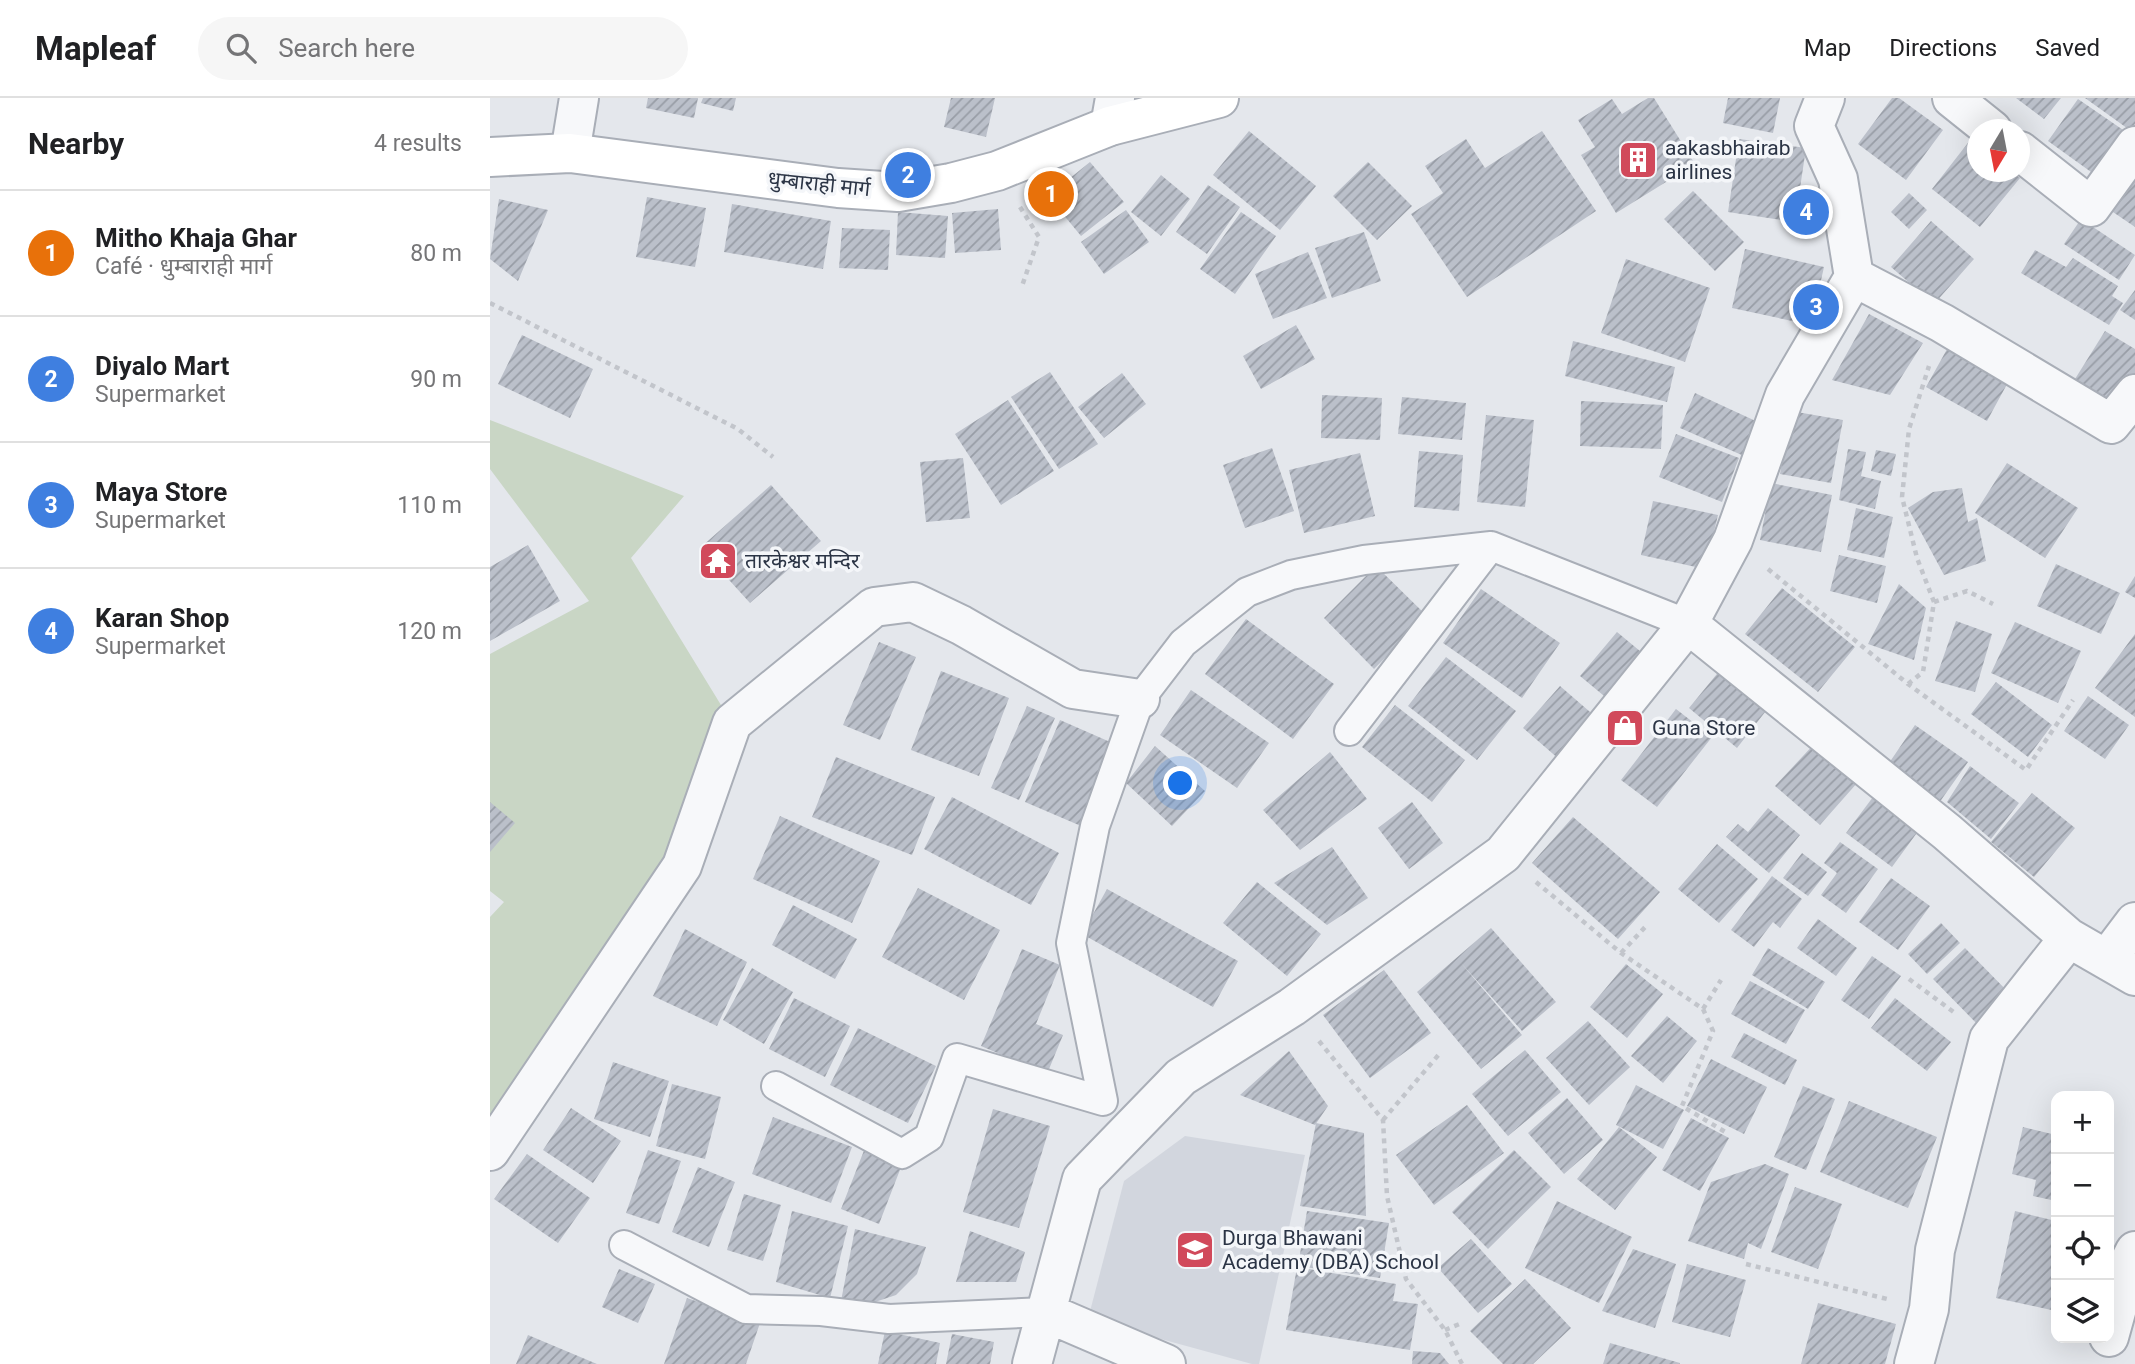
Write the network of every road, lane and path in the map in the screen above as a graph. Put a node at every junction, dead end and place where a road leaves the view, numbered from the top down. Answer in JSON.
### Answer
{"nodes":[{"id":1,"x":579,"y":98,"type":"edge"},
{"id":2,"x":1219,"y":98,"type":"edge"},
{"id":3,"x":1825,"y":98,"type":"edge"},
{"id":4,"x":1952,"y":98,"type":"edge"},
{"id":5,"x":1112,"y":112,"type":"edge"},
{"id":6,"x":1978,"y":119,"type":"edge"},
{"id":7,"x":2135,"y":146,"type":"edge"},
{"id":8,"x":570,"y":153,"type":"junction"},
{"id":9,"x":490,"y":157,"type":"edge"},
{"id":10,"x":2030,"y":159,"type":"edge"},
{"id":11,"x":997,"y":171,"type":"junction"},
{"id":12,"x":1854,"y":277,"type":"junction"},
{"id":13,"x":1021,"y":286,"type":"dead end"},
{"id":14,"x":490,"y":303,"type":"edge"},
{"id":15,"x":1942,"y":323,"type":"junction"},
{"id":16,"x":2135,"y":394,"type":"edge"},
{"id":17,"x":772,"y":457,"type":"dead end"},
{"id":18,"x":1733,"y":540,"type":"junction"},
{"id":19,"x":1491,"y":546,"type":"junction"},
{"id":20,"x":1934,"y":602,"type":"junction"},
{"id":21,"x":1993,"y":604,"type":"dead end"},
{"id":22,"x":1688,"y":624,"type":"junction"},
{"id":23,"x":1908,"y":684,"type":"junction"},
{"id":24,"x":1140,"y":699,"type":"junction"},
{"id":25,"x":2073,"y":700,"type":"dead end"},
{"id":26,"x":1349,"y":731,"type":"dead end"},
{"id":27,"x":1503,"y":854,"type":"junction"},
{"id":28,"x":2135,"y":922,"type":"edge"},
{"id":29,"x":1647,"y":925,"type":"dead end"},
{"id":30,"x":2069,"y":938,"type":"junction"},
{"id":31,"x":1621,"y":953,"type":"junction"},
{"id":32,"x":2121,"y":967,"type":"edge"},
{"id":33,"x":1909,"y":979,"type":"dead end"},
{"id":34,"x":1721,"y":980,"type":"dead end"},
{"id":35,"x":1292,"y":1007,"type":"junction"},
{"id":36,"x":1703,"y":1009,"type":"junction"},
{"id":37,"x":1989,"y":1039,"type":"junction"},
{"id":38,"x":1441,"y":1052,"type":"dead end"},
{"id":39,"x":776,"y":1086,"type":"dead end"},
{"id":40,"x":1383,"y":1120,"type":"junction"},
{"id":41,"x":1727,"y":1133,"type":"dead end"},
{"id":42,"x":490,"y":1151,"type":"edge"},
{"id":43,"x":624,"y":1245,"type":"dead end"},
{"id":44,"x":2135,"y":1251,"type":"edge"},
{"id":45,"x":1746,"y":1264,"type":"dead end"},
{"id":46,"x":1929,"y":1309,"type":"junction"},
{"id":47,"x":1045,"y":1312,"type":"junction"},
{"id":48,"x":2114,"y":1320,"type":"edge"},
{"id":49,"x":1462,"y":1323,"type":"dead end"},
{"id":50,"x":1445,"y":1330,"type":"junction"},
{"id":51,"x":2107,"y":1343,"type":"edge"},
{"id":52,"x":1032,"y":1364,"type":"edge"},
{"id":53,"x":1166,"y":1364,"type":"edge"},
{"id":54,"x":1462,"y":1364,"type":"edge"},
{"id":55,"x":1914,"y":1364,"type":"edge"},
{"id":56,"x":2101,"y":1364,"type":"edge"}],
"edges":[{"from":1,"to":8,"type":"street"},
{"from":2,"to":5,"type":"main road","name":"धुम्बाराही मार्ग"},
{"from":3,"to":12,"type":"street"},
{"from":4,"to":6,"type":"street"},
{"from":5,"to":11,"type":"main road","name":"धुम्बाराही मार्ग"},
{"from":7,"to":10,"type":"street"},
{"from":8,"to":9,"type":"main road","name":"धुम्बाराही मार्ग"},
{"from":8,"to":11,"type":"main road","name":"धुम्बाराही मार्ग"},
{"from":11,"to":13,"type":"path"},
{"from":12,"to":15,"type":"street"},
{"from":12,"to":18,"type":"street"},
{"from":14,"to":17,"type":"path"},
{"from":15,"to":16,"type":"street"},
{"from":15,"to":20,"type":"path"},
{"from":18,"to":22,"type":"street"},
{"from":18,"to":23,"type":"path"},
{"from":19,"to":22,"type":"lane"},
{"from":19,"to":24,"type":"lane"},
{"from":19,"to":26,"type":"lane"},
{"from":20,"to":21,"type":"path"},
{"from":20,"to":23,"type":"path"},
{"from":22,"to":27,"type":"street"},
{"from":22,"to":30,"type":"street"},
{"from":23,"to":25,"type":"path"},
{"from":24,"to":39,"type":"lane"},
{"from":24,"to":42,"type":"street"},
{"from":27,"to":31,"type":"path"},
{"from":27,"to":35,"type":"street"},
{"from":28,"to":32,"type":"street"},
{"from":29,"to":31,"type":"path"},
{"from":30,"to":32,"type":"street"},
{"from":30,"to":37,"type":"street"},
{"from":31,"to":36,"type":"path"},
{"from":33,"to":37,"type":"path"},
{"from":34,"to":36,"type":"path"},
{"from":35,"to":40,"type":"path"},
{"from":35,"to":47,"type":"street"},
{"from":36,"to":41,"type":"path"},
{"from":37,"to":46,"type":"street"},
{"from":38,"to":40,"type":"path"},
{"from":40,"to":50,"type":"path"},
{"from":43,"to":47,"type":"lane"},
{"from":44,"to":48,"type":"street"},
{"from":45,"to":46,"type":"path"},
{"from":46,"to":55,"type":"street"},
{"from":47,"to":52,"type":"street"},
{"from":47,"to":53,"type":"street"},
{"from":49,"to":50,"type":"path"},
{"from":50,"to":54,"type":"path"},
{"from":51,"to":56,"type":"street"}]}
